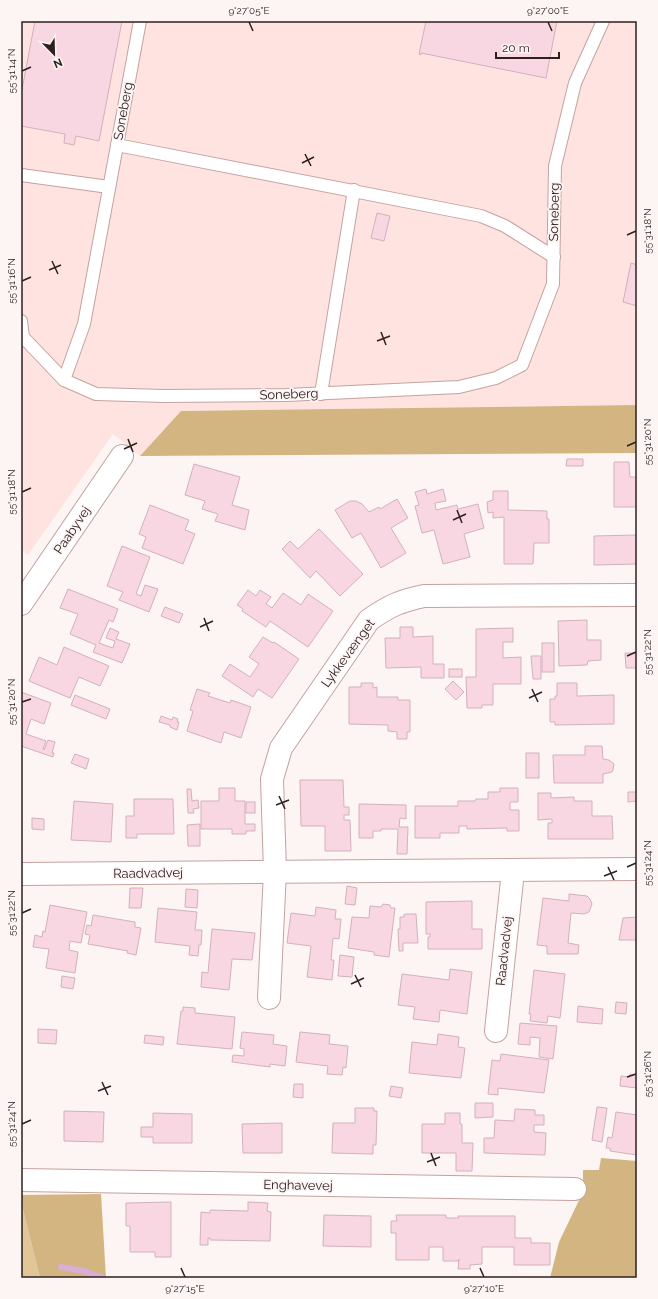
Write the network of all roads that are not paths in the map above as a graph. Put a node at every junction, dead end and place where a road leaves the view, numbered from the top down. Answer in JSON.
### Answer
{"nodes":[{"id":1,"x":140,"y":21,"type":"edge"},
{"id":2,"x":603,"y":21,"type":"edge"},
{"id":3,"x":117,"y":145,"type":"junction"},
{"id":4,"x":21,"y":176,"type":"edge"},
{"id":5,"x":109,"y":188,"type":"junction"},
{"id":6,"x":354,"y":190,"type":"junction"},
{"id":7,"x":554,"y":257,"type":"junction"},
{"id":8,"x":21,"y":321,"type":"edge"},
{"id":9,"x":64,"y":380,"type":"junction"},
{"id":10,"x":321,"y":394,"type":"junction"},
{"id":11,"x":122,"y":456,"type":"dead end"},
{"id":12,"x":637,"y":594,"type":"edge"},
{"id":13,"x":21,"y":604,"type":"edge"},
{"id":14,"x":637,"y":869,"type":"edge"},
{"id":15,"x":275,"y":871,"type":"junction"},
{"id":16,"x":513,"y":871,"type":"junction"},
{"id":17,"x":21,"y":874,"type":"edge"},
{"id":18,"x":269,"y":998,"type":"dead end"},
{"id":19,"x":496,"y":1031,"type":"dead end"},
{"id":20,"x":21,"y":1180,"type":"edge"},
{"id":21,"x":575,"y":1189,"type":"dead end"}],
"edges":[{"from":1,"to":3,"type":"lane","name":"Soneberg"},
{"from":2,"to":7,"type":"lane","name":"Soneberg"},
{"from":3,"to":5,"type":"lane","name":"Soneberg"},
{"from":3,"to":6,"type":"lane"},
{"from":4,"to":5,"type":"lane"},
{"from":5,"to":9,"type":"lane","name":"Soneberg"},
{"from":6,"to":7,"type":"lane"},
{"from":6,"to":10,"type":"lane"},
{"from":7,"to":10,"type":"lane","name":"Soneberg"},
{"from":8,"to":9,"type":"lane"},
{"from":9,"to":10,"type":"lane","name":"Soneberg"},
{"from":11,"to":13,"type":"street","name":"Paabyvej"},
{"from":12,"to":15,"type":"street","name":"Lykkevænget"},
{"from":14,"to":16,"type":"street","name":"Raadvadvej"},
{"from":15,"to":16,"type":"street","name":"Raadvadvej"},
{"from":15,"to":17,"type":"street","name":"Raadvadvej"},
{"from":15,"to":18,"type":"street"},
{"from":16,"to":19,"type":"street","name":"Raadvadvej"},
{"from":20,"to":21,"type":"street","name":"Enghavevej"}]}
